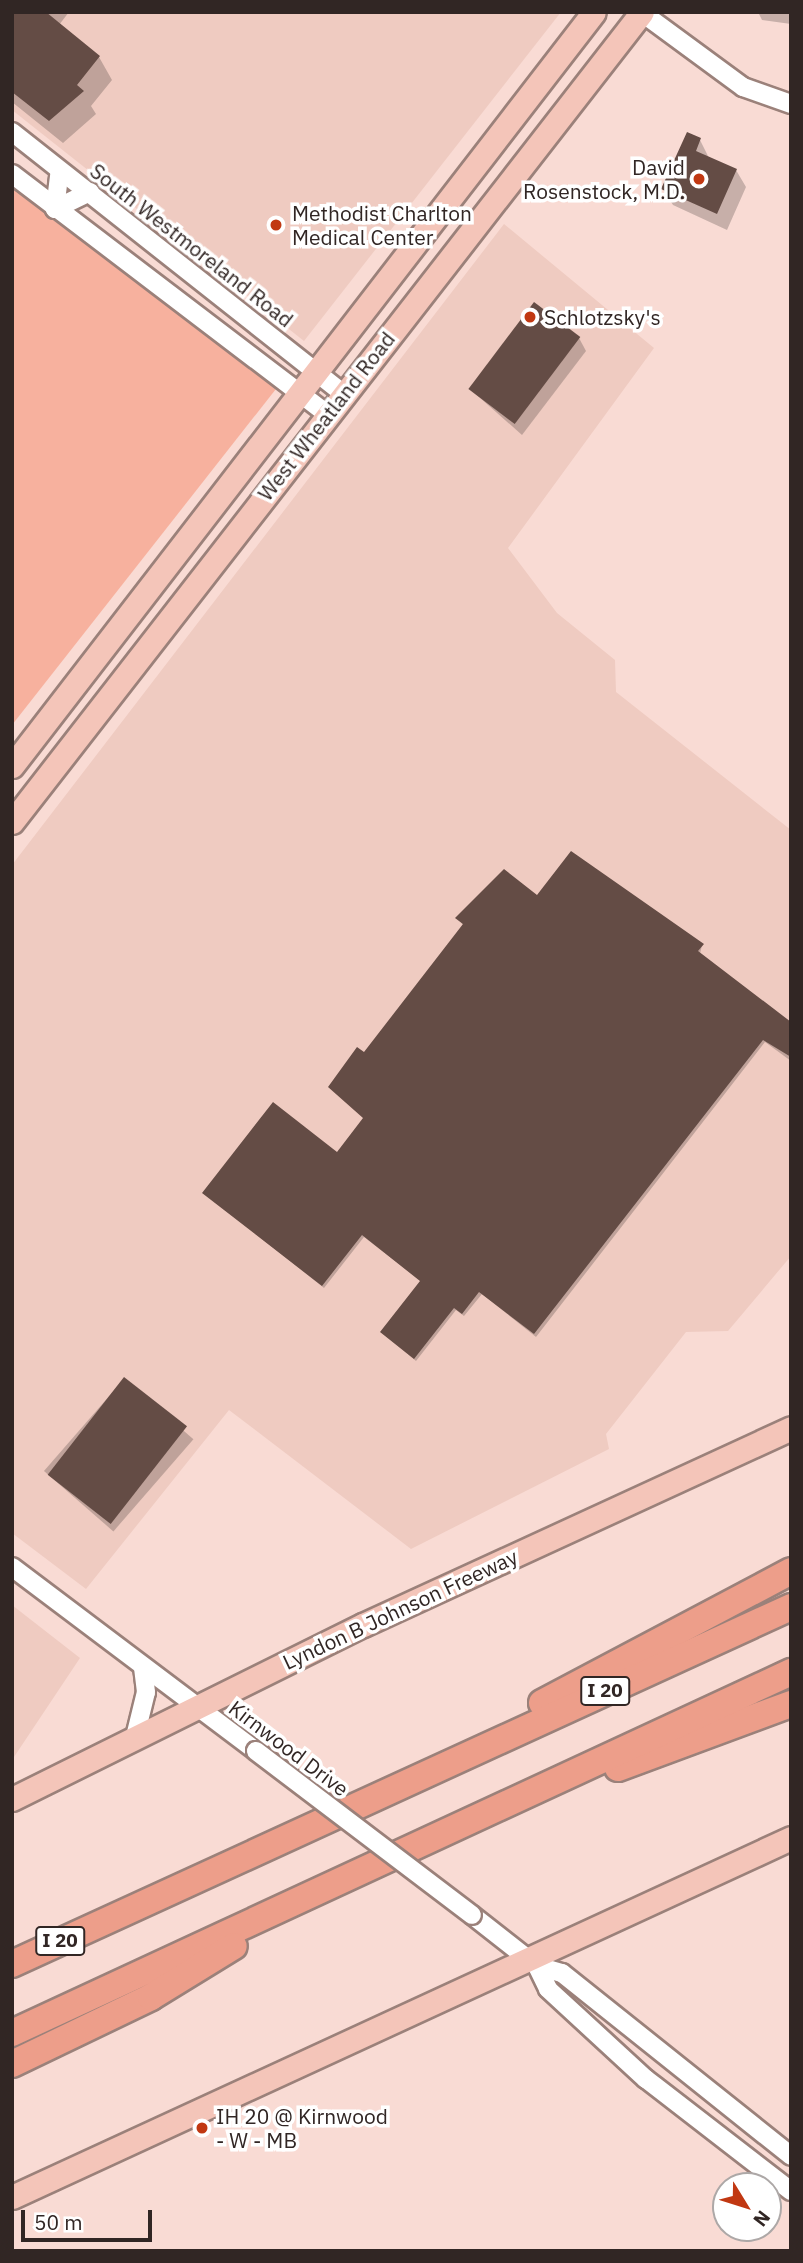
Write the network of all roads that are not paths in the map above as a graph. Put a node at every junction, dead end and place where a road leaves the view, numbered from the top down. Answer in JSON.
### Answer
{"nodes":[{"id":1,"x":594,"y":12,"type":"edge"},
{"id":2,"x":641,"y":12,"type":"edge"},
{"id":3,"x":791,"y":104,"type":"edge"},
{"id":4,"x":12,"y":132,"type":"edge"},
{"id":5,"x":60,"y":171,"type":"junction"},
{"id":6,"x":12,"y":174,"type":"edge"},
{"id":7,"x":90,"y":192,"type":"junction"},
{"id":8,"x":55,"y":209,"type":"junction"},
{"id":9,"x":318,"y":374,"type":"junction"},
{"id":10,"x":302,"y":394,"type":"junction"},
{"id":11,"x":344,"y":394,"type":"junction"},
{"id":12,"x":327,"y":414,"type":"junction"},
{"id":13,"x":12,"y":766,"type":"edge"},
{"id":14,"x":12,"y":822,"type":"edge"},
{"id":15,"x":791,"y":1428,"type":"edge"},
{"id":16,"x":12,"y":1567,"type":"edge"},
{"id":17,"x":791,"y":1572,"type":"edge"},
{"id":18,"x":791,"y":1607,"type":"edge"},
{"id":19,"x":143,"y":1666,"type":"junction"},
{"id":20,"x":791,"y":1672,"type":"edge"},
{"id":21,"x":791,"y":1704,"type":"edge"},
{"id":22,"x":196,"y":1706,"type":"junction"},
{"id":23,"x":135,"y":1737,"type":"junction"},
{"id":24,"x":420,"y":1774,"type":"junction"},
{"id":25,"x":12,"y":1799,"type":"edge"},
{"id":26,"x":478,"y":1817,"type":"junction"},
{"id":27,"x":791,"y":1839,"type":"edge"},
{"id":28,"x":347,"y":1878,"type":"junction"},
{"id":29,"x":108,"y":1918,"type":"junction"},
{"id":30,"x":12,"y":1953,"type":"edge"},
{"id":31,"x":533,"y":1962,"type":"junction"},
{"id":32,"x":12,"y":1964,"type":"edge"},
{"id":33,"x":12,"y":2033,"type":"edge"},
{"id":34,"x":12,"y":2064,"type":"edge"},
{"id":35,"x":791,"y":2156,"type":"edge"},
{"id":36,"x":791,"y":2191,"type":"edge"},
{"id":37,"x":12,"y":2197,"type":"edge"}],
"edges":[{"from":1,"to":9,"type":"main road","name":"West Wheatland Road"},
{"from":2,"to":3,"type":"street"},
{"from":2,"to":11,"type":"main road","name":"West Wheatland Road"},
{"from":4,"to":5,"type":"street","name":"South Westmoreland Road"},
{"from":5,"to":7,"type":"street","name":"South Westmoreland Road"},
{"from":5,"to":8,"type":"street"},
{"from":6,"to":8,"type":"street"},
{"from":7,"to":8,"type":"street"},
{"from":7,"to":9,"type":"street","name":"South Westmoreland Road"},
{"from":8,"to":10,"type":"street"},
{"from":9,"to":10,"type":"main road","name":"West Wheatland Road"},
{"from":9,"to":11,"type":"street","name":"South Westmoreland Road"},
{"from":10,"to":12,"type":"street"},
{"from":10,"to":13,"type":"main road","name":"West Wheatland Road"},
{"from":11,"to":12,"type":"main road","name":"West Wheatland Road"},
{"from":12,"to":14,"type":"main road","name":"West Wheatland Road"},
{"from":15,"to":22,"type":"main road","name":"Lyndon B Johnson Freeway"},
{"from":16,"to":19,"type":"street","name":"Kirnwood Drive"},
{"from":17,"to":24,"type":"highway"},
{"from":18,"to":24,"type":"highway","number":"I 20"},
{"from":19,"to":22,"type":"street","name":"Kirnwood Drive"},
{"from":19,"to":23,"type":"street"},
{"from":20,"to":26,"type":"highway"},
{"from":21,"to":26,"type":"highway"},
{"from":22,"to":23,"type":"main road","name":"Lyndon B Johnson Freeway"},
{"from":22,"to":31,"type":"street","name":"Kirnwood Drive","bridge":true},
{"from":23,"to":25,"type":"main road","name":"Lyndon B Johnson Freeway"},
{"from":24,"to":29,"type":"highway","number":"I 20"},
{"from":26,"to":28,"type":"highway"},
{"from":27,"to":31,"type":"main road"},
{"from":28,"to":33,"type":"highway"},
{"from":28,"to":34,"type":"highway"},
{"from":29,"to":30,"type":"highway"},
{"from":29,"to":32,"type":"highway","number":"I 20"},
{"from":31,"to":35,"type":"street","name":"Kirnwood Drive"},
{"from":31,"to":36,"type":"street","name":"Kirnwood Drive"},
{"from":31,"to":37,"type":"main road"}]}
